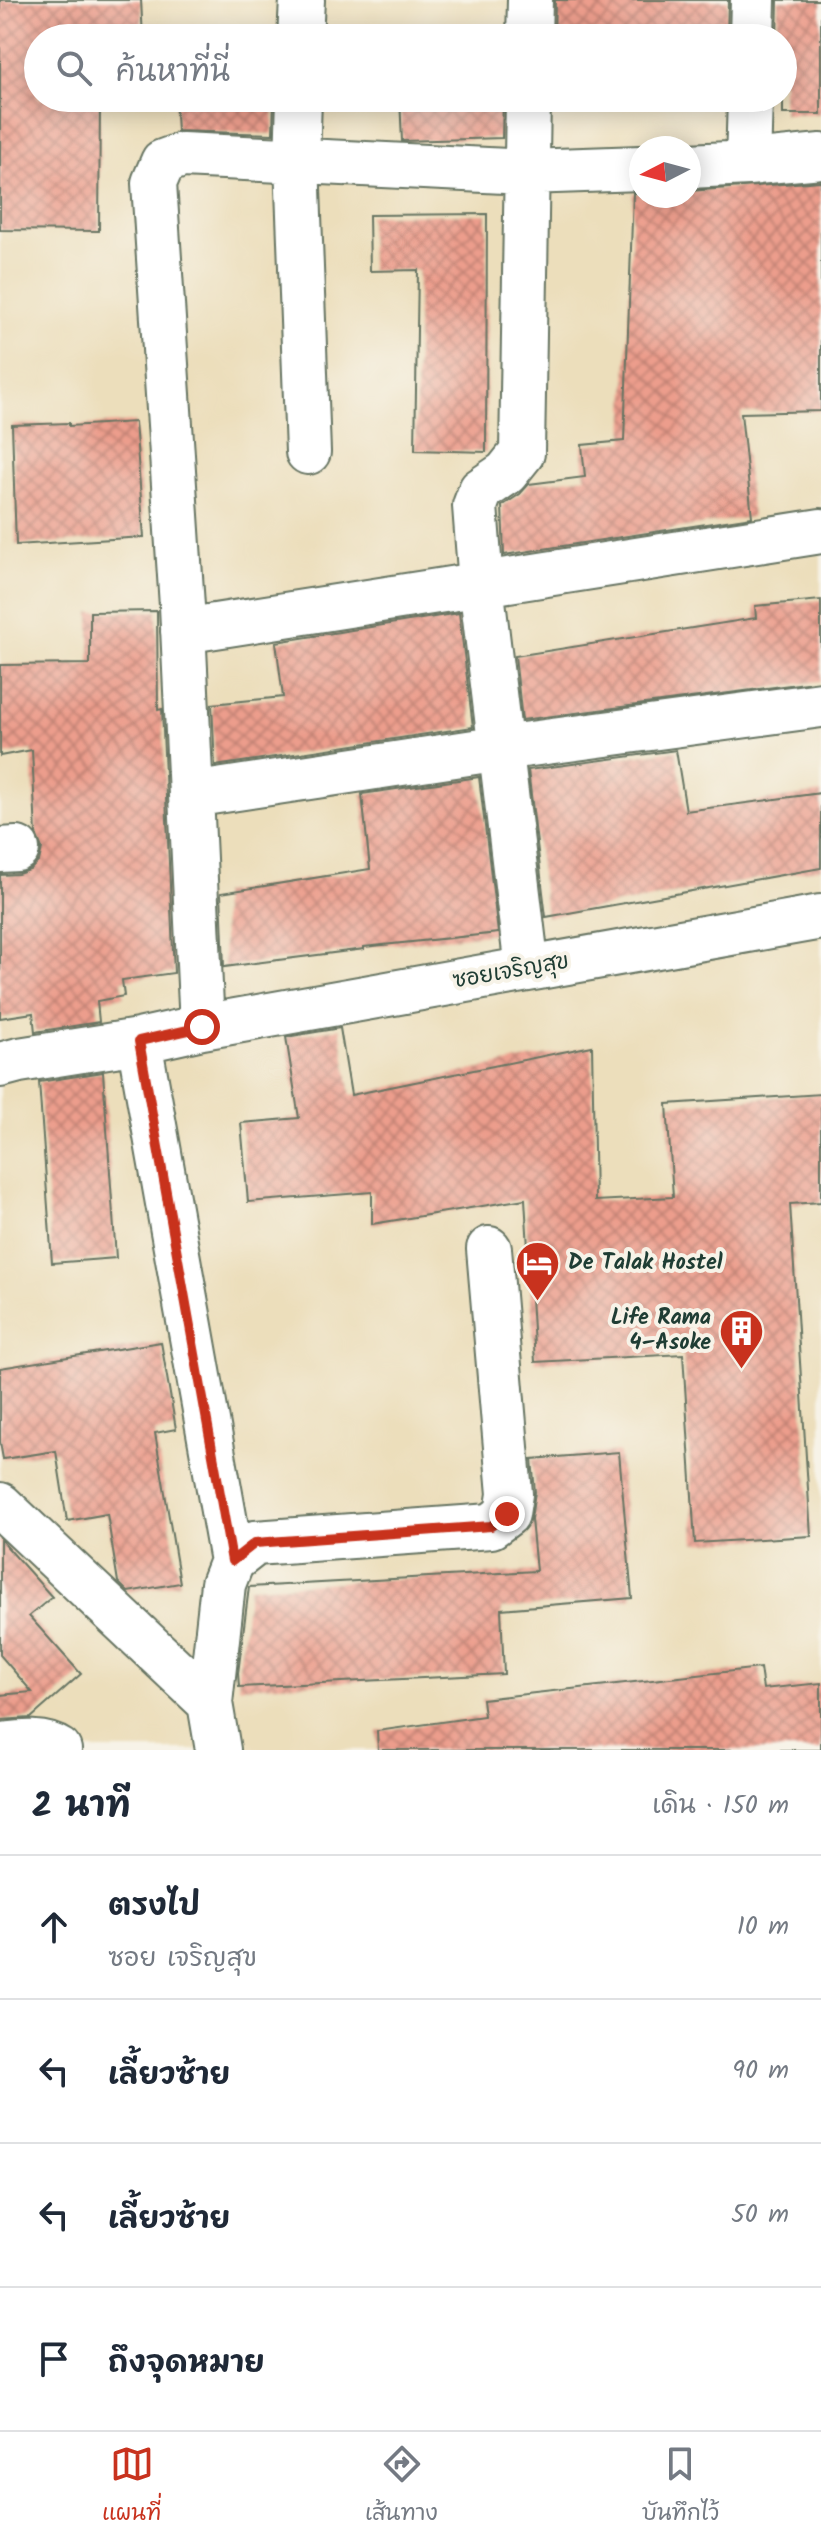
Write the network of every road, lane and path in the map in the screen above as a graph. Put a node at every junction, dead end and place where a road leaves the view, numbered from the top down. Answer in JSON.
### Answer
{"nodes":[{"id":1,"x":302,"y":0,"type":"edge"},
{"id":2,"x":530,"y":0,"type":"edge"},
{"id":3,"x":753,"y":0,"type":"edge"},
{"id":4,"x":301,"y":24,"type":"edge"},
{"id":5,"x":529,"y":24,"type":"edge"},
{"id":6,"x":752,"y":24,"type":"edge"},
{"id":7,"x":299,"y":112,"type":"edge"},
{"id":8,"x":528,"y":112,"type":"edge"},
{"id":9,"x":750,"y":112,"type":"edge"},
{"id":10,"x":821,"y":156,"type":"edge"},
{"id":11,"x":297,"y":162,"type":"junction"},
{"id":12,"x":748,"y":163,"type":"junction"},
{"id":13,"x":701,"y":165,"type":"edge"},
{"id":14,"x":629,"y":168,"type":"edge"},
{"id":15,"x":527,"y":172,"type":"junction"},
{"id":16,"x":308,"y":452,"type":"dead end"},
{"id":17,"x":821,"y":531,"type":"edge"},
{"id":18,"x":481,"y":584,"type":"junction"},
{"id":19,"x":183,"y":631,"type":"junction"},
{"id":20,"x":821,"y":705,"type":"edge"},
{"id":21,"x":501,"y":748,"type":"junction"},
{"id":22,"x":191,"y":795,"type":"junction"},
{"id":23,"x":821,"y":917,"type":"edge"},
{"id":24,"x":527,"y":969,"type":"junction"},
{"id":25,"x":202,"y":1027,"type":"junction"},
{"id":26,"x":139,"y":1041,"type":"junction"},
{"id":27,"x":0,"y":1065,"type":"edge"},
{"id":28,"x":489,"y":1249,"type":"dead end"},
{"id":29,"x":0,"y":1493,"type":"edge"},
{"id":30,"x":0,"y":1505,"type":"edge"},
{"id":31,"x":232,"y":1561,"type":"junction"},
{"id":32,"x":210,"y":1703,"type":"junction"},
{"id":33,"x":0,"y":1745,"type":"edge"},
{"id":34,"x":59,"y":1750,"type":"edge"},
{"id":35,"x":218,"y":1750,"type":"edge"}],
"edges":[{"from":1,"to":4,"type":"street"},
{"from":2,"to":5,"type":"street"},
{"from":3,"to":6,"type":"street"},
{"from":7,"to":11,"type":"street"},
{"from":8,"to":15,"type":"street"},
{"from":9,"to":12,"type":"street"},
{"from":10,"to":12,"type":"street"},
{"from":11,"to":15,"type":"street"},
{"from":11,"to":16,"type":"street"},
{"from":11,"to":19,"type":"street"},
{"from":12,"to":13,"type":"street"},
{"from":14,"to":15,"type":"street"},
{"from":15,"to":18,"type":"street"},
{"from":17,"to":18,"type":"street"},
{"from":18,"to":19,"type":"street"},
{"from":18,"to":21,"type":"street"},
{"from":19,"to":22,"type":"street"},
{"from":20,"to":21,"type":"street"},
{"from":21,"to":22,"type":"street"},
{"from":21,"to":24,"type":"street"},
{"from":22,"to":25,"type":"street"},
{"from":23,"to":24,"type":"street","name":"ซอยเจริญสุข"},
{"from":24,"to":25,"type":"street","name":"ซอยเจริญสุข"},
{"from":25,"to":26,"type":"street","name":"ซอยเจริญสุข"},
{"from":26,"to":27,"type":"street","name":"ซอยเจริญสุข"},
{"from":26,"to":31,"type":"street"},
{"from":28,"to":31,"type":"street"},
{"from":29,"to":30,"type":"street"},
{"from":30,"to":32,"type":"street"},
{"from":31,"to":32,"type":"street"},
{"from":32,"to":35,"type":"street"},
{"from":33,"to":34,"type":"street"}]}
